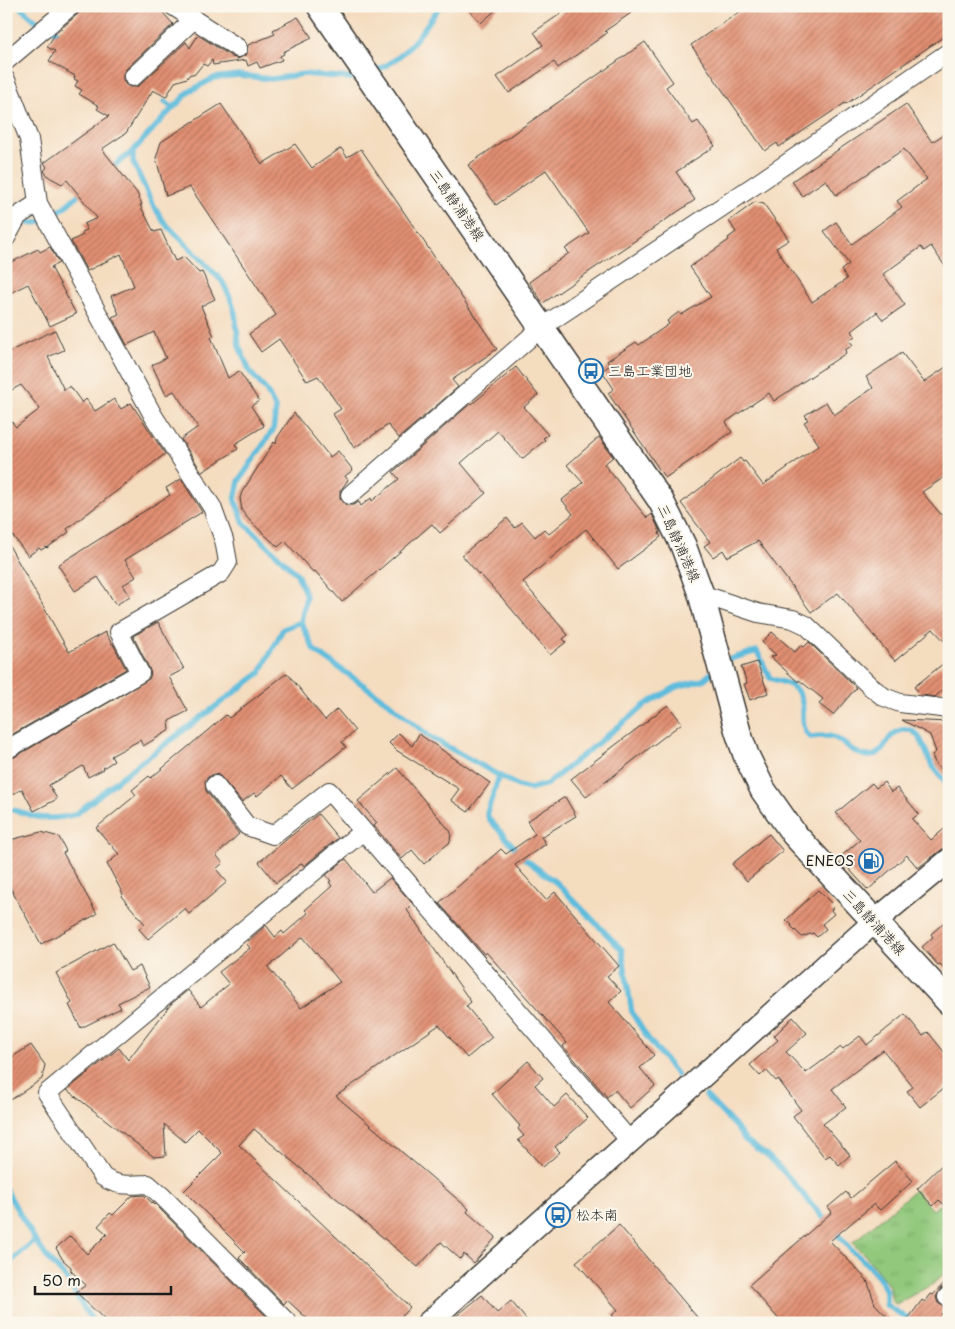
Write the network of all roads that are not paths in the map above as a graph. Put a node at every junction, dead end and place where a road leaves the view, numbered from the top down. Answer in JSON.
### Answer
{"nodes":[{"id":1,"x":71,"y":6,"type":"edge"},
{"id":2,"x":173,"y":6,"type":"edge"},
{"id":3,"x":320,"y":6,"type":"edge"},
{"id":4,"x":194,"y":19,"type":"junction"},
{"id":5,"x":238,"y":48,"type":"dead end"},
{"id":6,"x":949,"y":52,"type":"edge"},
{"id":7,"x":6,"y":60,"type":"edge"},
{"id":8,"x":133,"y":77,"type":"dead end"},
{"id":9,"x":7,"y":84,"type":"edge"},
{"id":10,"x":38,"y":203,"type":"junction"},
{"id":11,"x":6,"y":238,"type":"edge"},
{"id":12,"x":542,"y":327,"type":"junction"},
{"id":13,"x":350,"y":495,"type":"dead end"},
{"id":14,"x":701,"y":594,"type":"junction"},
{"id":15,"x":949,"y":710,"type":"edge"},
{"id":16,"x":6,"y":750,"type":"edge"},
{"id":17,"x":215,"y":785,"type":"dead end"},
{"id":18,"x":363,"y":831,"type":"junction"},
{"id":19,"x":949,"y":860,"type":"edge"},
{"id":20,"x":874,"y":922,"type":"junction"},
{"id":21,"x":949,"y":1002,"type":"edge"},
{"id":22,"x":630,"y":1141,"type":"junction"},
{"id":23,"x":288,"y":1323,"type":"edge"},
{"id":24,"x":428,"y":1323,"type":"edge"}],
"edges":[{"from":1,"to":7,"type":"street"},
{"from":2,"to":4,"type":"street"},
{"from":3,"to":12,"type":"main road","name":"三島静浦港線"},
{"from":4,"to":5,"type":"street"},
{"from":4,"to":8,"type":"street"},
{"from":6,"to":12,"type":"street"},
{"from":9,"to":10,"type":"street"},
{"from":10,"to":11,"type":"street"},
{"from":10,"to":16,"type":"street"},
{"from":12,"to":13,"type":"street"},
{"from":12,"to":14,"type":"main road","name":"三島静浦港線"},
{"from":14,"to":15,"type":"street"},
{"from":14,"to":20,"type":"main road","name":"三島静浦港線"},
{"from":17,"to":18,"type":"street"},
{"from":18,"to":22,"type":"street"},
{"from":18,"to":23,"type":"street"},
{"from":19,"to":20,"type":"street"},
{"from":20,"to":21,"type":"main road","name":"三島静浦港線"},
{"from":20,"to":22,"type":"street"},
{"from":22,"to":24,"type":"street"}]}
